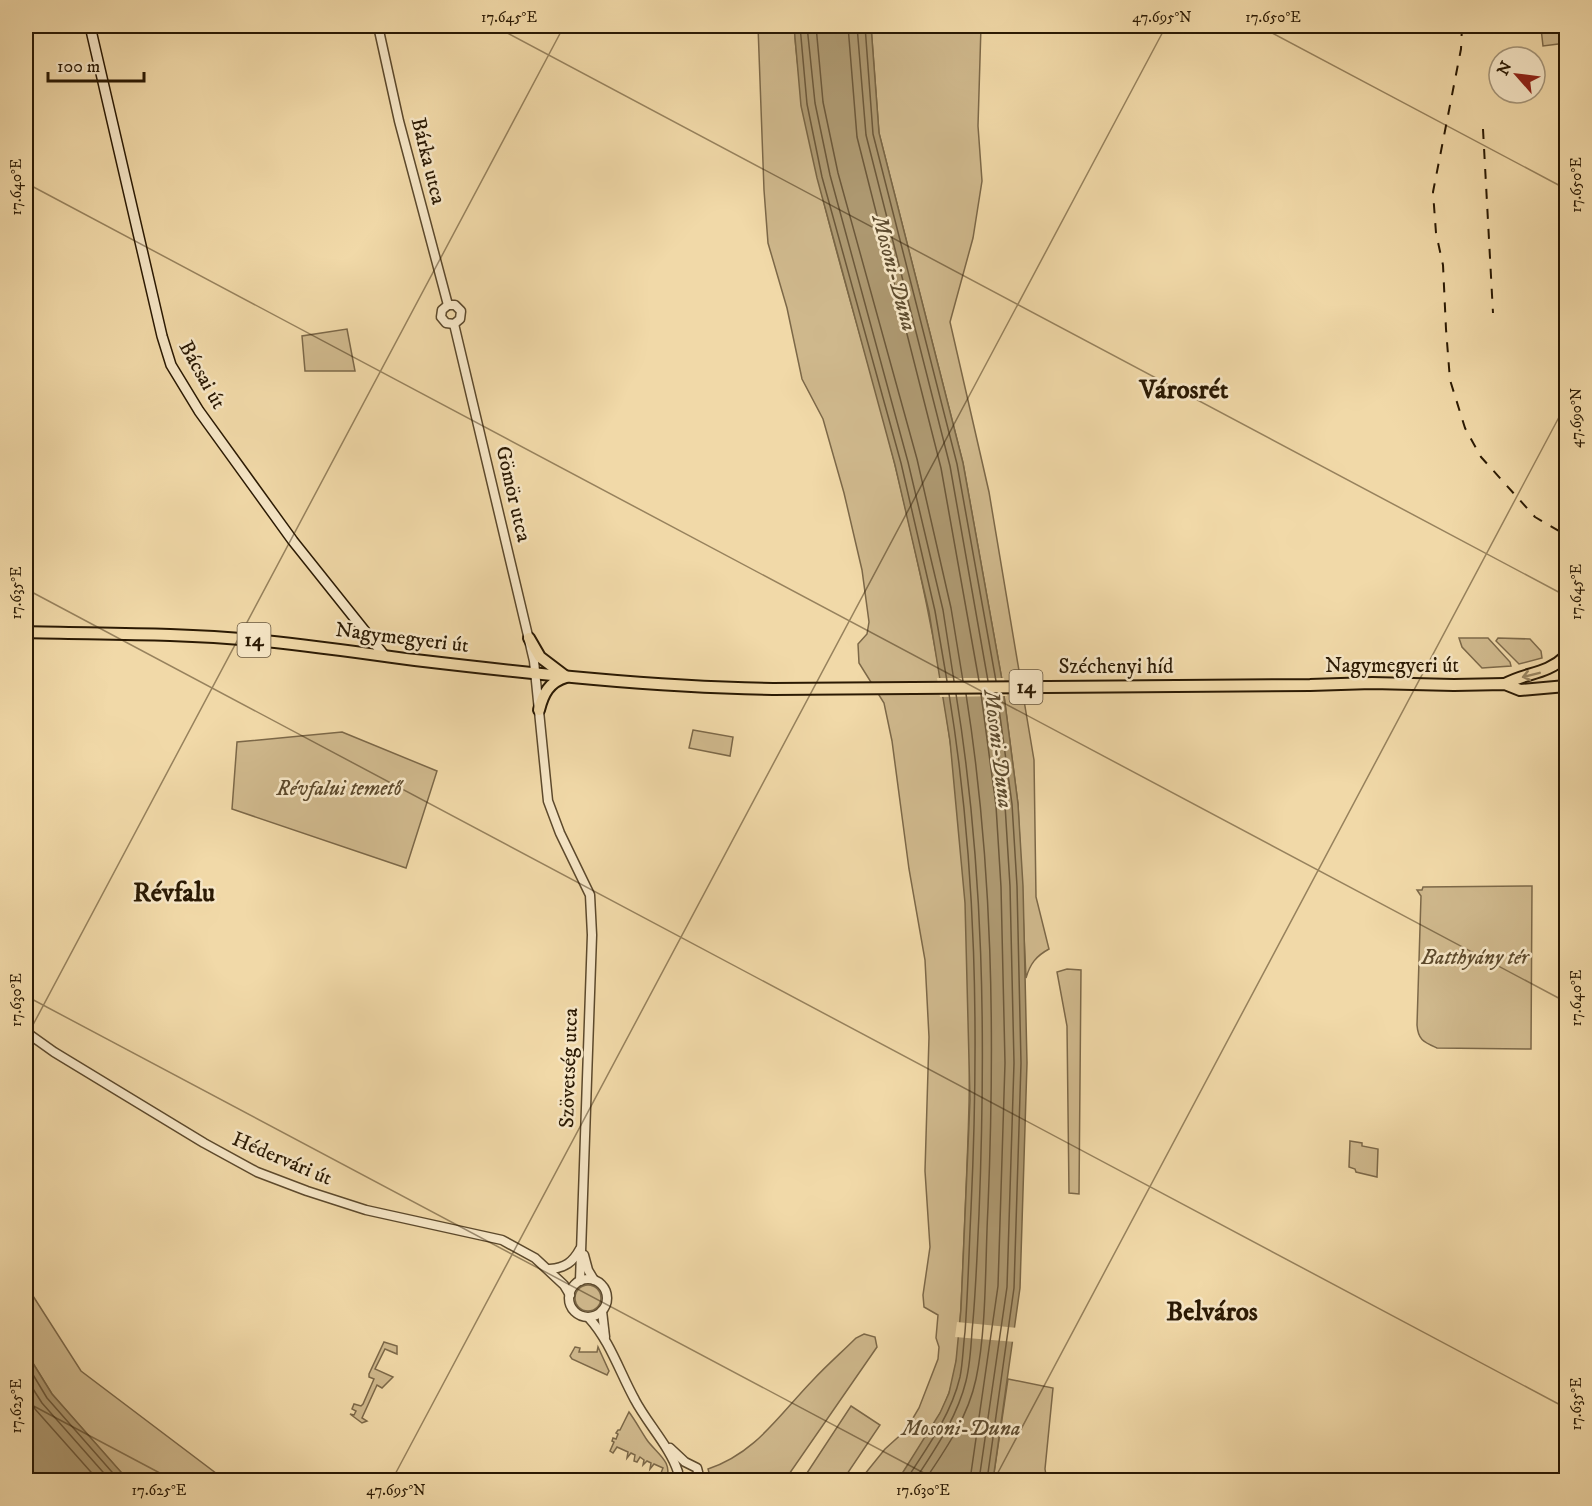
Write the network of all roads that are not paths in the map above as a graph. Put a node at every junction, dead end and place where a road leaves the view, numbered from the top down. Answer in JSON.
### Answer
{"nodes":[{"id":1,"x":90,"y":26,"type":"edge"},
{"id":2,"x":378,"y":26,"type":"edge"},
{"id":3,"x":448,"y":304,"type":"junction"},
{"id":4,"x":454,"y":324,"type":"junction"},
{"id":5,"x":26,"y":632,"type":"edge"},
{"id":6,"x":529,"y":639,"type":"junction"},
{"id":7,"x":384,"y":655,"type":"junction"},
{"id":8,"x":1566,"y":656,"type":"edge"},
{"id":9,"x":536,"y":673,"type":"junction"},
{"id":10,"x":569,"y":676,"type":"junction"},
{"id":11,"x":1505,"y":684,"type":"junction"},
{"id":12,"x":1280,"y":685,"type":"joint"},
{"id":13,"x":1566,"y":686,"type":"edge"},
{"id":14,"x":773,"y":689,"type":"joint"},
{"id":15,"x":539,"y":710,"type":"junction"},
{"id":16,"x":590,"y":896,"type":"joint"},
{"id":17,"x":26,"y":1032,"type":"edge"},
{"id":18,"x":580,"y":1245,"type":"junction"},
{"id":19,"x":548,"y":1268,"type":"junction"},
{"id":20,"x":594,"y":1280,"type":"junction"},
{"id":21,"x":579,"y":1282,"type":"junction"},
{"id":22,"x":570,"y":1295,"type":"junction"},
{"id":23,"x":602,"y":1311,"type":"junction"},
{"id":24,"x":590,"y":1317,"type":"junction"},
{"id":25,"x":605,"y":1341,"type":"junction"},
{"id":26,"x":658,"y":1437,"type":"junction"},
{"id":27,"x":689,"y":1465,"type":"junction"},
{"id":28,"x":678,"y":1476,"type":"edge"},
{"id":29,"x":700,"y":1480,"type":"edge"}],
"edges":[{"from":1,"to":7,"type":"main road","name":"Bácsai út"},
{"from":2,"to":3,"type":"street","name":"Bárka utca"},
{"from":3,"to":4,"type":"street"},
{"from":3,"to":4,"type":"street"},
{"from":4,"to":6,"type":"street","name":"Gömör utca"},
{"from":5,"to":7,"type":"main road","name":"Nagymegyeri út","number":"14"},
{"from":6,"to":9,"type":"street","name":"Gömör utca"},
{"from":6,"to":10,"type":"main road"},
{"from":7,"to":9,"type":"main road","name":"Nagymegyeri út","number":"14"},
{"from":8,"to":11,"type":"main road","name":"Nagymegyeri út","number":"14","one_way":true},
{"from":9,"to":10,"type":"main road","name":"Nagymegyeri út","number":"14"},
{"from":9,"to":15,"type":"street","name":"Gömör utca"},
{"from":10,"to":14,"type":"main road","name":"Nagymegyeri út","number":"14"},
{"from":10,"to":15,"type":"main road"},
{"from":11,"to":12,"type":"main road","name":"Nagymegyeri út","number":"14"},
{"from":11,"to":13,"type":"main road","name":"Nagymegyeri út","number":"14"},
{"from":12,"to":14,"type":"main road","name":"Széchenyi híd","number":"14"},
{"from":15,"to":16,"type":"street","name":"Gömör utca"},
{"from":16,"to":18,"type":"street","name":"Szövetség utca"},
{"from":17,"to":19,"type":"street","name":"Hédervári út"},
{"from":18,"to":19,"type":"street"},
{"from":18,"to":20,"type":"street","name":"Szövetség utca"},
{"from":18,"to":21,"type":"street","name":"Szövetség utca"},
{"from":19,"to":21,"type":"street","name":"Hédervári út"},
{"from":19,"to":22,"type":"street","name":"Hédervári út"},
{"from":20,"to":21,"type":"street"},
{"from":20,"to":23,"type":"street"},
{"from":21,"to":22,"type":"street"},
{"from":22,"to":24,"type":"street"},
{"from":23,"to":24,"type":"street"},
{"from":23,"to":25,"type":"street"},
{"from":24,"to":25,"type":"street"},
{"from":25,"to":26,"type":"street"},
{"from":26,"to":27,"type":"street"},
{"from":26,"to":28,"type":"street"},
{"from":27,"to":28,"type":"street"},
{"from":27,"to":29,"type":"street"}]}
